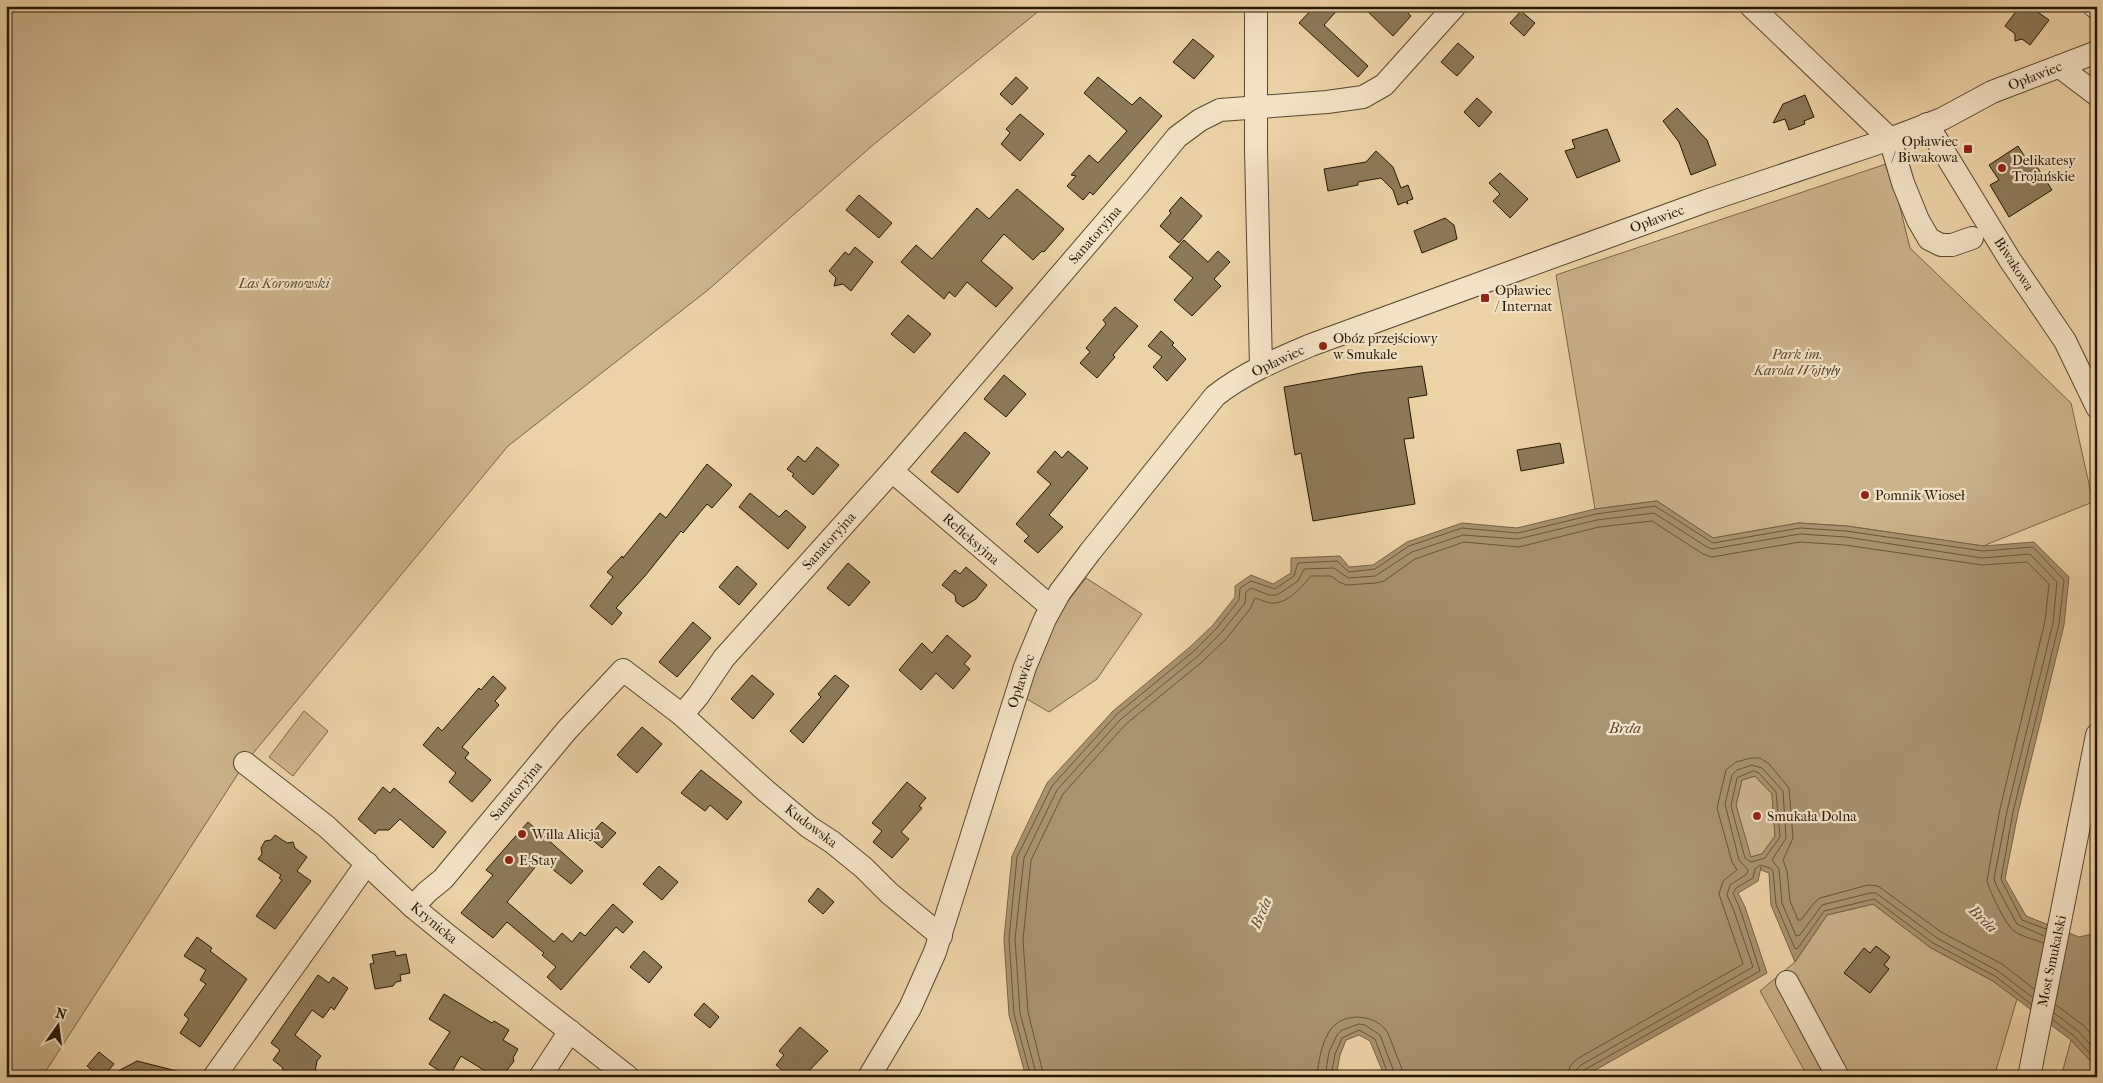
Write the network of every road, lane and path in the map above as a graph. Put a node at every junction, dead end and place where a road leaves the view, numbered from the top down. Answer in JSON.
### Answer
{"nodes":[{"id":1,"x":1256,"y":6,"type":"edge"},
{"id":2,"x":1456,"y":6,"type":"edge"},
{"id":3,"x":1752,"y":6,"type":"edge"},
{"id":4,"x":2097,"y":52,"type":"edge"},
{"id":5,"x":2060,"y":67,"type":"junction"},
{"id":6,"x":2097,"y":95,"type":"edge"},
{"id":7,"x":1256,"y":107,"type":"junction"},
{"id":8,"x":1928,"y":124,"type":"junction"},
{"id":9,"x":1890,"y":139,"type":"junction"},
{"id":10,"x":1972,"y":238,"type":"dead end"},
{"id":11,"x":1261,"y":367,"type":"junction"},
{"id":12,"x":2097,"y":406,"type":"edge"},
{"id":13,"x":892,"y":471,"type":"junction"},
{"id":14,"x":1051,"y":608,"type":"junction"},
{"id":15,"x":682,"y":715,"type":"junction"},
{"id":16,"x":2097,"y":736,"type":"edge"},
{"id":17,"x":245,"y":763,"type":"dead end"},
{"id":18,"x":367,"y":863,"type":"junction"},
{"id":19,"x":413,"y":907,"type":"junction"},
{"id":20,"x":941,"y":936,"type":"junction"},
{"id":21,"x":1787,"y":982,"type":"dead end"},
{"id":22,"x":570,"y":1031,"type":"junction"},
{"id":23,"x":214,"y":1077,"type":"edge"},
{"id":24,"x":540,"y":1077,"type":"edge"},
{"id":25,"x":628,"y":1077,"type":"edge"},
{"id":26,"x":869,"y":1077,"type":"edge"},
{"id":27,"x":1838,"y":1077,"type":"edge"},
{"id":28,"x":2029,"y":1077,"type":"edge"}],
"edges":[{"from":1,"to":7,"type":"street"},
{"from":2,"to":7,"type":"street","name":"Sanatoryjna"},
{"from":3,"to":9,"type":"street"},
{"from":4,"to":5,"type":"street","name":"Opławiec"},
{"from":5,"to":6,"type":"street"},
{"from":5,"to":8,"type":"street","name":"Opławiec"},
{"from":7,"to":11,"type":"street"},
{"from":7,"to":13,"type":"street","name":"Sanatoryjna"},
{"from":8,"to":9,"type":"street","name":"Opławiec"},
{"from":8,"to":12,"type":"street","name":"Biwakowa"},
{"from":9,"to":10,"type":"street"},
{"from":9,"to":11,"type":"street","name":"Opławiec"},
{"from":11,"to":14,"type":"street","name":"Opławiec"},
{"from":13,"to":14,"type":"street","name":"Refleksyjna"},
{"from":13,"to":15,"type":"street","name":"Sanatoryjna"},
{"from":14,"to":20,"type":"street","name":"Opławiec"},
{"from":15,"to":19,"type":"street","name":"Sanatoryjna"},
{"from":15,"to":20,"type":"street","name":"Kudowska"},
{"from":16,"to":28,"type":"street","name":"Most Smukalski"},
{"from":17,"to":18,"type":"street","name":"Krynicka"},
{"from":18,"to":19,"type":"street","name":"Krynicka"},
{"from":18,"to":23,"type":"street"},
{"from":19,"to":22,"type":"street","name":"Krynicka"},
{"from":20,"to":26,"type":"street","name":"Opławiec"},
{"from":21,"to":27,"type":"street"},
{"from":22,"to":24,"type":"street"},
{"from":22,"to":25,"type":"street","name":"Krynicka"}]}
